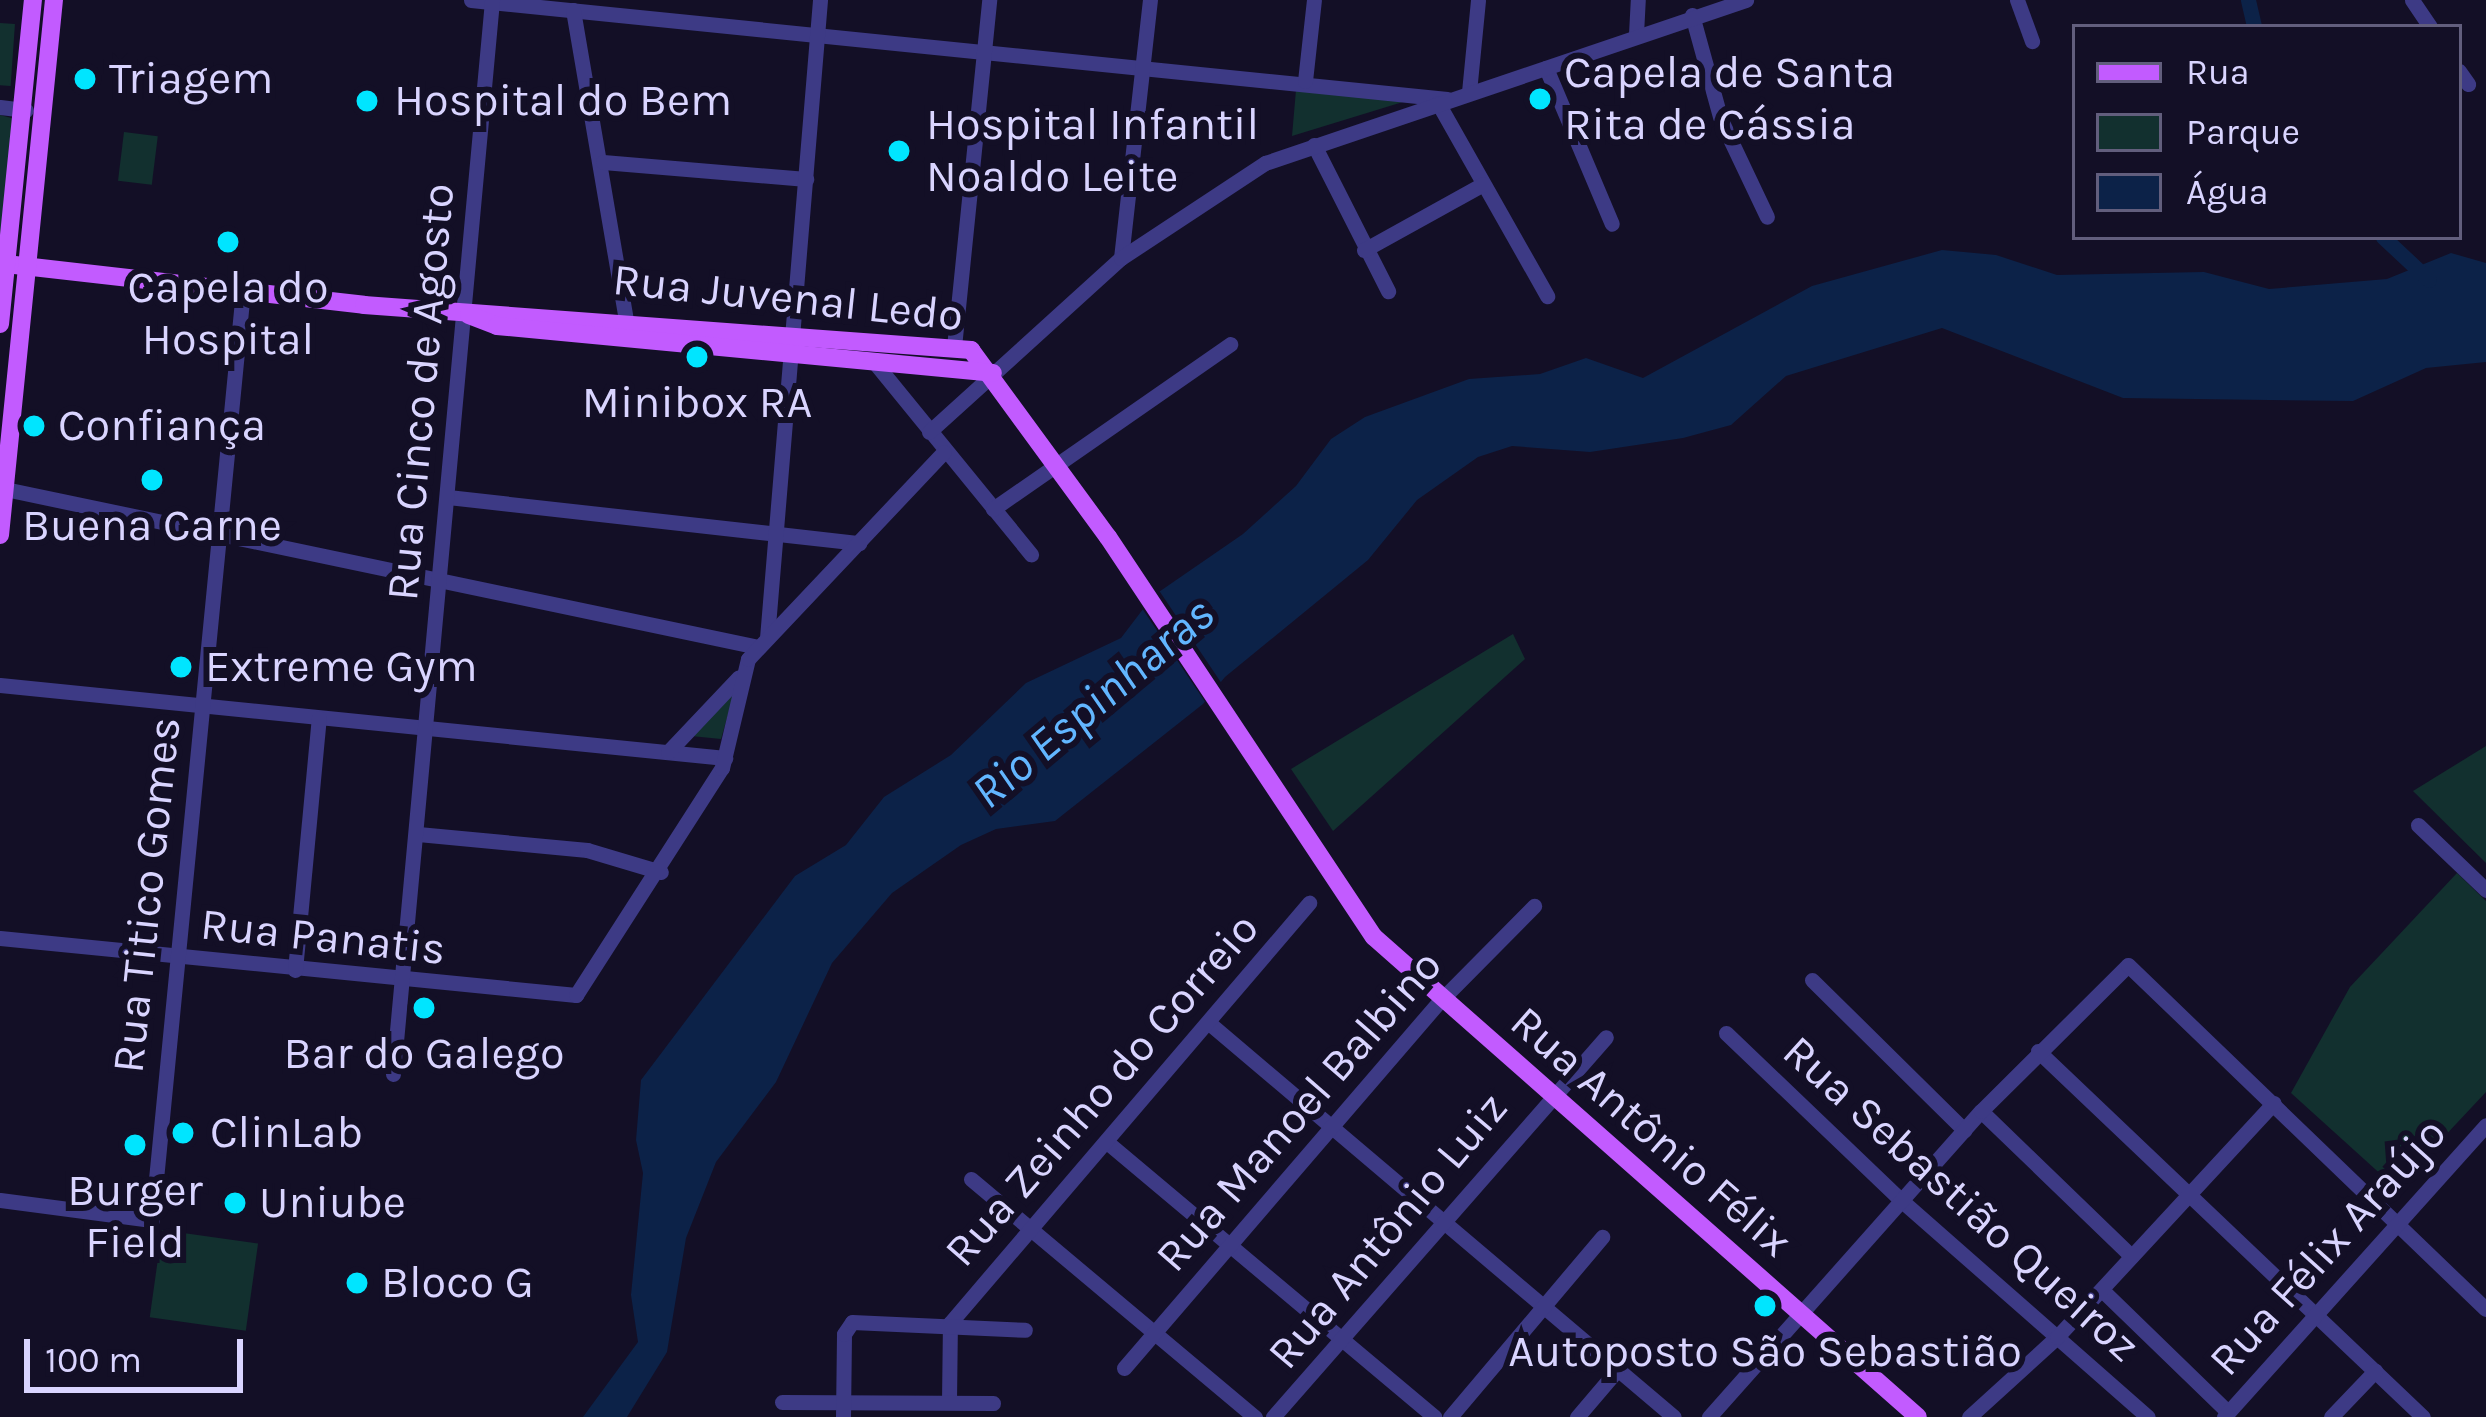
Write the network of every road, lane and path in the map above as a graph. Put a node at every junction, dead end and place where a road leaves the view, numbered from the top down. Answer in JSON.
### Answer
{"nodes":[{"id":1,"x":33,"y":0,"type":"edge"},
{"id":2,"x":54,"y":0,"type":"edge"},
{"id":3,"x":471,"y":0,"type":"edge"},
{"id":4,"x":820,"y":0,"type":"edge"},
{"id":5,"x":989,"y":0,"type":"edge"},
{"id":6,"x":1150,"y":0,"type":"edge"},
{"id":7,"x":1313,"y":0,"type":"edge"},
{"id":8,"x":1478,"y":0,"type":"edge"},
{"id":9,"x":1639,"y":0,"type":"edge"},
{"id":10,"x":1746,"y":0,"type":"edge"},
{"id":11,"x":2017,"y":0,"type":"edge"},
{"id":12,"x":492,"y":2,"type":"edge"},
{"id":13,"x":596,"y":6,"type":"edge"},
{"id":14,"x":573,"y":10,"type":"junction"},
{"id":15,"x":1692,"y":15,"type":"junction"},
{"id":16,"x":815,"y":34,"type":"junction"},
{"id":17,"x":1636,"y":34,"type":"junction"},
{"id":18,"x":2032,"y":41,"type":"dead end"},
{"id":19,"x":985,"y":49,"type":"junction"},
{"id":20,"x":1143,"y":67,"type":"junction"},
{"id":21,"x":1546,"y":68,"type":"junction"},
{"id":22,"x":1305,"y":81,"type":"junction"},
{"id":23,"x":1469,"y":92,"type":"junction"},
{"id":24,"x":1442,"y":101,"type":"junction"},
{"id":25,"x":0,"y":106,"type":"edge"},
{"id":26,"x":26,"y":110,"type":"junction"},
{"id":27,"x":1313,"y":145,"type":"junction"},
{"id":28,"x":603,"y":163,"type":"junction"},
{"id":29,"x":806,"y":179,"type":"junction"},
{"id":30,"x":1484,"y":184,"type":"junction"},
{"id":31,"x":1767,"y":217,"type":"dead end"},
{"id":32,"x":1612,"y":224,"type":"dead end"},
{"id":33,"x":1364,"y":250,"type":"junction"},
{"id":34,"x":1120,"y":258,"type":"junction"},
{"id":35,"x":3,"y":263,"type":"edge"},
{"id":36,"x":30,"y":266,"type":"junction"},
{"id":37,"x":242,"y":291,"type":"junction"},
{"id":38,"x":1388,"y":291,"type":"dead end"},
{"id":39,"x":1547,"y":296,"type":"dead end"},
{"id":40,"x":464,"y":313,"type":"junction"},
{"id":41,"x":626,"y":321,"type":"junction"},
{"id":42,"x":0,"y":324,"type":"edge"},
{"id":43,"x":793,"y":344,"type":"junction"},
{"id":44,"x":1230,"y":344,"type":"dead end"},
{"id":45,"x":954,"y":347,"type":"junction"},
{"id":46,"x":874,"y":363,"type":"junction"},
{"id":47,"x":993,"y":374,"type":"junction"},
{"id":48,"x":929,"y":433,"type":"junction"},
{"id":49,"x":944,"y":452,"type":"junction"},
{"id":50,"x":1056,"y":462,"type":"junction"},
{"id":51,"x":5,"y":489,"type":"junction"},
{"id":52,"x":448,"y":497,"type":"junction"},
{"id":53,"x":993,"y":508,"type":"junction"},
{"id":54,"x":219,"y":532,"type":"junction"},
{"id":55,"x":0,"y":535,"type":"edge"},
{"id":56,"x":770,"y":537,"type":"junction"},
{"id":57,"x":859,"y":543,"type":"junction"},
{"id":58,"x":1031,"y":554,"type":"dead end"},
{"id":59,"x":439,"y":582,"type":"junction"},
{"id":60,"x":763,"y":643,"type":"junction"},
{"id":61,"x":741,"y":674,"type":"junction"},
{"id":62,"x":0,"y":686,"type":"edge"},
{"id":63,"x":202,"y":708,"type":"junction"},
{"id":64,"x":319,"y":718,"type":"junction"},
{"id":65,"x":428,"y":728,"type":"junction"},
{"id":66,"x":668,"y":752,"type":"junction"},
{"id":67,"x":725,"y":758,"type":"junction"},
{"id":68,"x":2419,"y":825,"type":"dead end"},
{"id":69,"x":418,"y":835,"type":"junction"},
{"id":70,"x":661,"y":872,"type":"junction"},
{"id":71,"x":2486,"y":890,"type":"edge"},
{"id":72,"x":1309,"y":903,"type":"dead end"},
{"id":73,"x":1534,"y":906,"type":"dead end"},
{"id":74,"x":0,"y":938,"type":"edge"},
{"id":75,"x":177,"y":957,"type":"junction"},
{"id":76,"x":295,"y":970,"type":"junction"},
{"id":77,"x":1812,"y":980,"type":"dead end"},
{"id":78,"x":403,"y":982,"type":"junction"},
{"id":79,"x":1440,"y":1001,"type":"junction"},
{"id":80,"x":1209,"y":1023,"type":"junction"},
{"id":81,"x":1726,"y":1033,"type":"dead end"},
{"id":82,"x":1606,"y":1037,"type":"dead end"},
{"id":83,"x":2038,"y":1051,"type":"junction"},
{"id":84,"x":393,"y":1074,"type":"dead end"},
{"id":85,"x":1550,"y":1096,"type":"junction"},
{"id":86,"x":2274,"y":1103,"type":"junction"},
{"id":87,"x":1981,"y":1112,"type":"junction"},
{"id":88,"x":1332,"y":1124,"type":"junction"},
{"id":89,"x":2486,"y":1125,"type":"edge"},
{"id":90,"x":1964,"y":1130,"type":"junction"},
{"id":91,"x":1108,"y":1143,"type":"junction"},
{"id":92,"x":970,"y":1179,"type":"dead end"},
{"id":93,"x":2187,"y":1196,"type":"junction"},
{"id":94,"x":0,"y":1200,"type":"edge"},
{"id":95,"x":1901,"y":1201,"type":"junction"},
{"id":96,"x":1445,"y":1218,"type":"junction"},
{"id":97,"x":2397,"y":1225,"type":"junction"},
{"id":98,"x":1031,"y":1231,"type":"junction"},
{"id":99,"x":1602,"y":1237,"type":"dead end"},
{"id":100,"x":1228,"y":1243,"type":"junction"},
{"id":101,"x":2131,"y":1256,"type":"junction"},
{"id":102,"x":2102,"y":1290,"type":"junction"},
{"id":103,"x":1544,"y":1305,"type":"junction"},
{"id":104,"x":2486,"y":1309,"type":"edge"},
{"id":105,"x":1802,"y":1314,"type":"junction"},
{"id":106,"x":2316,"y":1315,"type":"junction"},
{"id":107,"x":950,"y":1323,"type":"junction"},
{"id":108,"x":1024,"y":1330,"type":"dead end"},
{"id":109,"x":1154,"y":1333,"type":"junction"},
{"id":110,"x":2057,"y":1337,"type":"junction"},
{"id":111,"x":1342,"y":1339,"type":"junction"},
{"id":112,"x":1124,"y":1369,"type":"dead end"},
{"id":113,"x":1617,"y":1370,"type":"junction"},
{"id":114,"x":2374,"y":1371,"type":"junction"},
{"id":115,"x":949,"y":1401,"type":"junction"},
{"id":116,"x":782,"y":1402,"type":"dead end"},
{"id":117,"x":993,"y":1402,"type":"dead end"},
{"id":118,"x":843,"y":1409,"type":"edge"},
{"id":119,"x":2226,"y":1415,"type":"edge"},
{"id":120,"x":1255,"y":1417,"type":"edge"},
{"id":121,"x":1273,"y":1417,"type":"edge"},
{"id":122,"x":1434,"y":1417,"type":"edge"},
{"id":123,"x":1450,"y":1417,"type":"edge"},
{"id":124,"x":1577,"y":1417,"type":"edge"},
{"id":125,"x":1674,"y":1417,"type":"edge"},
{"id":126,"x":1708,"y":1417,"type":"edge"},
{"id":127,"x":1918,"y":1417,"type":"edge"},
{"id":128,"x":1970,"y":1417,"type":"edge"},
{"id":129,"x":2148,"y":1417,"type":"edge"},
{"id":130,"x":2330,"y":1417,"type":"edge"},
{"id":131,"x":2423,"y":1417,"type":"edge"}],
"edges":[{"from":1,"to":26,"type":"main road"},
{"from":2,"to":36,"type":"main road"},
{"from":3,"to":12,"type":"street"},
{"from":4,"to":16,"type":"street"},
{"from":5,"to":19,"type":"street"},
{"from":6,"to":20,"type":"street"},
{"from":7,"to":22,"type":"street"},
{"from":8,"to":23,"type":"street"},
{"from":9,"to":17,"type":"street"},
{"from":10,"to":15,"type":"street"},
{"from":11,"to":18,"type":"street"},
{"from":12,"to":14,"type":"street"},
{"from":12,"to":40,"type":"street","name":"Rua Cinco de Agosto"},
{"from":13,"to":14,"type":"street"},
{"from":13,"to":16,"type":"street"},
{"from":14,"to":28,"type":"street"},
{"from":15,"to":17,"type":"street"},
{"from":15,"to":31,"type":"street"},
{"from":16,"to":19,"type":"street"},
{"from":16,"to":29,"type":"street"},
{"from":17,"to":21,"type":"street"},
{"from":19,"to":20,"type":"street"},
{"from":19,"to":45,"type":"street"},
{"from":20,"to":22,"type":"street"},
{"from":20,"to":34,"type":"street"},
{"from":21,"to":23,"type":"street"},
{"from":21,"to":32,"type":"street"},
{"from":22,"to":24,"type":"street"},
{"from":23,"to":24,"type":"street"},
{"from":24,"to":27,"type":"street"},
{"from":24,"to":30,"type":"street"},
{"from":25,"to":26,"type":"street"},
{"from":26,"to":35,"type":"main road"},
{"from":27,"to":33,"type":"street"},
{"from":27,"to":34,"type":"street"},
{"from":28,"to":29,"type":"street"},
{"from":28,"to":41,"type":"street"},
{"from":29,"to":43,"type":"street"},
{"from":30,"to":33,"type":"street"},
{"from":30,"to":39,"type":"street"},
{"from":33,"to":38,"type":"street"},
{"from":34,"to":47,"type":"street"},
{"from":35,"to":36,"type":"main road","name":"Rua Juvenal Ledo"},
{"from":35,"to":42,"type":"main road"},
{"from":36,"to":37,"type":"main road","name":"Rua Juvenal Ledo"},
{"from":36,"to":51,"type":"main road"},
{"from":37,"to":40,"type":"main road","name":"Rua Juvenal Ledo"},
{"from":37,"to":54,"type":"street","name":"Rua Titico Gomes"},
{"from":40,"to":41,"type":"main road","name":"Rua Juvenal Ledo"},
{"from":40,"to":43,"type":"main road","name":"Rua Juvenal Ledo"},
{"from":40,"to":52,"type":"street","name":"Rua Cinco de Agosto"},
{"from":41,"to":43,"type":"main road","name":"Rua Juvenal Ledo"},
{"from":43,"to":45,"type":"main road","name":"Rua Juvenal Ledo"},
{"from":43,"to":46,"type":"main road","name":"Rua Juvenal Ledo"},
{"from":43,"to":56,"type":"street"},
{"from":44,"to":50,"type":"street"},
{"from":45,"to":47,"type":"main road","name":"Rua Juvenal Ledo"},
{"from":46,"to":47,"type":"main road","name":"Rua Juvenal Ledo"},
{"from":46,"to":48,"type":"street"},
{"from":47,"to":48,"type":"street"},
{"from":47,"to":50,"type":"main road","name":"Rua Antônio Félix"},
{"from":48,"to":49,"type":"street"},
{"from":49,"to":53,"type":"street"},
{"from":49,"to":57,"type":"street"},
{"from":50,"to":53,"type":"street"},
{"from":50,"to":79,"type":"main road","name":"Rua Antônio Félix"},
{"from":51,"to":54,"type":"street"},
{"from":51,"to":55,"type":"main road"},
{"from":52,"to":56,"type":"street"},
{"from":52,"to":59,"type":"street","name":"Rua Cinco de Agosto"},
{"from":53,"to":58,"type":"street"},
{"from":54,"to":59,"type":"street"},
{"from":54,"to":63,"type":"street","name":"Rua Titico Gomes"},
{"from":56,"to":57,"type":"street"},
{"from":56,"to":60,"type":"street"},
{"from":57,"to":60,"type":"street"},
{"from":59,"to":60,"type":"street"},
{"from":59,"to":65,"type":"street","name":"Rua Cinco de Agosto"},
{"from":60,"to":61,"type":"street"},
{"from":61,"to":66,"type":"street"},
{"from":61,"to":67,"type":"street"},
{"from":62,"to":63,"type":"street"},
{"from":63,"to":64,"type":"street"},
{"from":63,"to":75,"type":"street","name":"Rua Titico Gomes"},
{"from":64,"to":65,"type":"street"},
{"from":64,"to":76,"type":"street"},
{"from":65,"to":66,"type":"street"},
{"from":65,"to":69,"type":"street","name":"Rua Cinco de Agosto"},
{"from":66,"to":67,"type":"street"},
{"from":67,"to":70,"type":"street"},
{"from":68,"to":71,"type":"street"},
{"from":69,"to":70,"type":"street"},
{"from":69,"to":78,"type":"street","name":"Rua Cinco de Agosto"},
{"from":70,"to":78,"type":"street","name":"Rua Panatis"},
{"from":72,"to":80,"type":"street","name":"Rua Zeinho do Correio"},
{"from":73,"to":79,"type":"street","name":"Rua Manoel Balbino"},
{"from":74,"to":75,"type":"street","name":"Rua Panatis"},
{"from":75,"to":76,"type":"street","name":"Rua Panatis"},
{"from":75,"to":94,"type":"street","name":"Rua Titico Gomes"},
{"from":76,"to":78,"type":"street","name":"Rua Panatis"},
{"from":77,"to":90,"type":"street"},
{"from":78,"to":84,"type":"street","name":"Rua Cinco de Agosto"},
{"from":79,"to":85,"type":"main road","name":"Rua Antônio Félix"},
{"from":79,"to":88,"type":"street","name":"Rua Manoel Balbino"},
{"from":80,"to":88,"type":"street"},
{"from":80,"to":91,"type":"street","name":"Rua Zeinho do Correio"},
{"from":81,"to":95,"type":"street","name":"Rua Sebastião Queiroz"},
{"from":82,"to":85,"type":"street","name":"Rua Antônio Luiz"},
{"from":83,"to":86,"type":"street"},
{"from":83,"to":87,"type":"street"},
{"from":83,"to":93,"type":"street"},
{"from":85,"to":96,"type":"street","name":"Rua Antônio Luiz"},
{"from":85,"to":105,"type":"main road","name":"Rua Antônio Félix"},
{"from":86,"to":93,"type":"street"},
{"from":86,"to":97,"type":"street"},
{"from":87,"to":90,"type":"street"},
{"from":87,"to":101,"type":"street"},
{"from":88,"to":96,"type":"street"},
{"from":88,"to":100,"type":"street","name":"Rua Manoel Balbino"},
{"from":89,"to":97,"type":"street","name":"Rua Félix Araújo"},
{"from":90,"to":95,"type":"street"},
{"from":91,"to":98,"type":"street","name":"Rua Zeinho do Correio"},
{"from":91,"to":100,"type":"street"},
{"from":92,"to":98,"type":"street"},
{"from":93,"to":101,"type":"street"},
{"from":93,"to":106,"type":"street"},
{"from":95,"to":105,"type":"street"},
{"from":95,"to":110,"type":"street","name":"Rua Sebastião Queiroz"},
{"from":96,"to":103,"type":"street"},
{"from":96,"to":111,"type":"street","name":"Rua Antônio Luiz"},
{"from":97,"to":104,"type":"street"},
{"from":97,"to":106,"type":"street","name":"Rua Félix Araújo"},
{"from":98,"to":107,"type":"street","name":"Rua Zeinho do Correio"},
{"from":98,"to":109,"type":"street"},
{"from":99,"to":103,"type":"street"},
{"from":100,"to":109,"type":"street","name":"Rua Manoel Balbino"},
{"from":100,"to":111,"type":"street"},
{"from":101,"to":102,"type":"street"},
{"from":102,"to":110,"type":"street"},
{"from":102,"to":119,"type":"street"},
{"from":103,"to":113,"type":"street"},
{"from":103,"to":123,"type":"street"},
{"from":105,"to":126,"type":"street"},
{"from":105,"to":127,"type":"main road","name":"Rua Antônio Félix"},
{"from":106,"to":114,"type":"street"},
{"from":106,"to":119,"type":"street","name":"Rua Félix Araújo"},
{"from":107,"to":108,"type":"street"},
{"from":107,"to":115,"type":"street"},
{"from":107,"to":118,"type":"street"},
{"from":109,"to":112,"type":"street","name":"Rua Manoel Balbino"},
{"from":109,"to":120,"type":"street"},
{"from":110,"to":128,"type":"street"},
{"from":110,"to":129,"type":"street","name":"Rua Sebastião Queiroz"},
{"from":111,"to":121,"type":"street","name":"Rua Antônio Luiz"},
{"from":111,"to":122,"type":"street"},
{"from":113,"to":124,"type":"street"},
{"from":113,"to":125,"type":"street"},
{"from":114,"to":130,"type":"street"},
{"from":114,"to":131,"type":"street"},
{"from":115,"to":117,"type":"street"},
{"from":115,"to":118,"type":"street"},
{"from":116,"to":118,"type":"street"}]}
